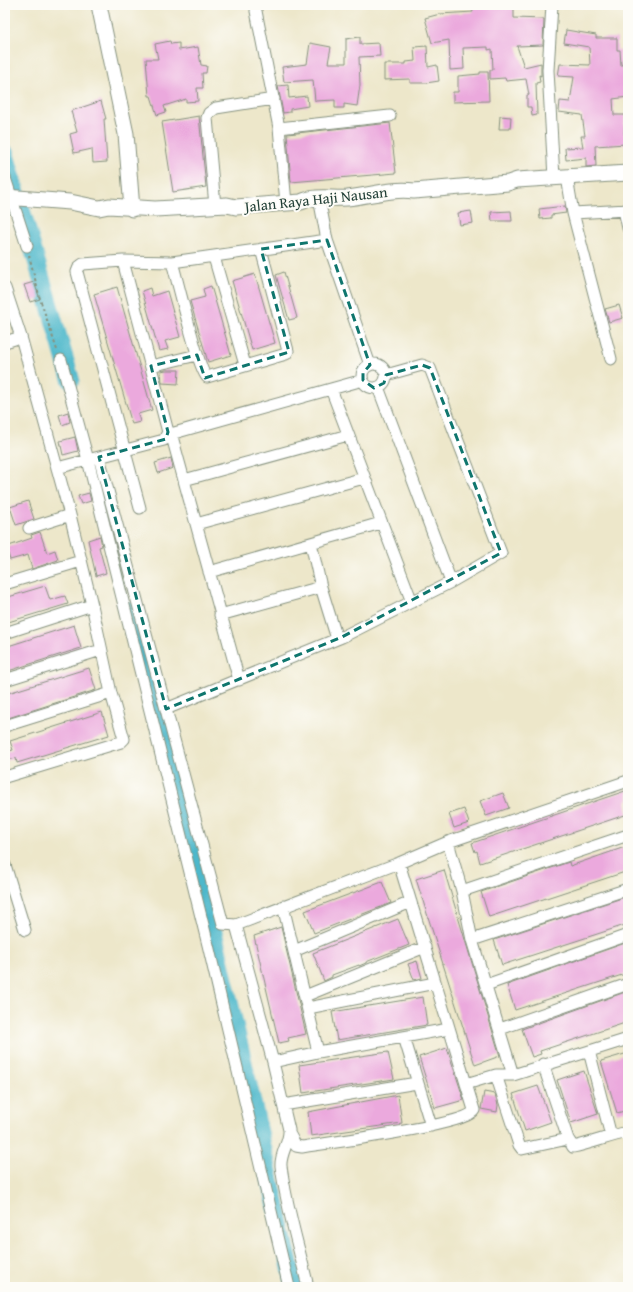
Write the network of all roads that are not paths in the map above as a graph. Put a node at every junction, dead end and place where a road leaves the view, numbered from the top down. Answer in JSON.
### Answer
{"nodes":[{"id":1,"x":99,"y":5,"type":"edge"},
{"id":2,"x":552,"y":5,"type":"edge"},
{"id":3,"x":256,"y":11,"type":"dead end"},
{"id":4,"x":274,"y":99,"type":"junction"},
{"id":5,"x":390,"y":116,"type":"dead end"},
{"id":6,"x":279,"y":128,"type":"junction"},
{"id":7,"x":628,"y":173,"type":"edge"},
{"id":8,"x":560,"y":177,"type":"junction"},
{"id":9,"x":5,"y":178,"type":"edge"},
{"id":10,"x":8,"y":198,"type":"edge"},
{"id":11,"x":319,"y":198,"type":"junction"},
{"id":12,"x":286,"y":203,"type":"junction"},
{"id":13,"x":215,"y":206,"type":"junction"},
{"id":14,"x":132,"y":209,"type":"junction"},
{"id":15,"x":626,"y":210,"type":"edge"},
{"id":16,"x":573,"y":212,"type":"junction"},
{"id":17,"x":628,"y":228,"type":"edge"},
{"id":18,"x":327,"y":240,"type":"junction"},
{"id":19,"x":27,"y":246,"type":"road end"},
{"id":20,"x":261,"y":249,"type":"junction"},
{"id":21,"x":214,"y":257,"type":"junction"},
{"id":22,"x":123,"y":261,"type":"junction"},
{"id":23,"x":172,"y":262,"type":"junction"},
{"id":24,"x":5,"y":288,"type":"edge"},
{"id":25,"x":21,"y":337,"type":"junction"},
{"id":26,"x":5,"y":342,"type":"edge"},
{"id":27,"x":197,"y":355,"type":"junction"},
{"id":28,"x":611,"y":359,"type":"dead end"},
{"id":29,"x":61,"y":360,"type":"road end"},
{"id":30,"x":245,"y":365,"type":"junction"},
{"id":31,"x":370,"y":365,"type":"junction"},
{"id":32,"x":151,"y":366,"type":"junction"},
{"id":33,"x":386,"y":376,"type":"junction"},
{"id":34,"x":363,"y":380,"type":"junction"},
{"id":35,"x":378,"y":387,"type":"junction"},
{"id":36,"x":331,"y":389,"type":"junction"},
{"id":37,"x":169,"y":434,"type":"junction"},
{"id":38,"x":348,"y":434,"type":"junction"},
{"id":39,"x":125,"y":450,"type":"junction"},
{"id":40,"x":94,"y":459,"type":"junction"},
{"id":41,"x":57,"y":468,"type":"junction"},
{"id":42,"x":364,"y":478,"type":"junction"},
{"id":43,"x":184,"y":480,"type":"junction"},
{"id":44,"x":140,"y":508,"type":"dead end"},
{"id":45,"x":70,"y":515,"type":"junction"},
{"id":46,"x":381,"y":523,"type":"junction"},
{"id":47,"x":196,"y":524,"type":"junction"},
{"id":48,"x":29,"y":528,"type":"dead end"},
{"id":49,"x":311,"y":543,"type":"junction"},
{"id":50,"x":81,"y":561,"type":"junction"},
{"id":51,"x":209,"y":572,"type":"junction"},
{"id":52,"x":451,"y":582,"type":"junction"},
{"id":53,"x":8,"y":583,"type":"dead end"},
{"id":54,"x":321,"y":587,"type":"junction"},
{"id":55,"x":412,"y":602,"type":"junction"},
{"id":56,"x":92,"y":606,"type":"junction"},
{"id":57,"x":220,"y":615,"type":"junction"},
{"id":58,"x":5,"y":633,"type":"edge"},
{"id":59,"x":338,"y":639,"type":"junction"},
{"id":60,"x":101,"y":650,"type":"junction"},
{"id":61,"x":5,"y":680,"type":"edge"},
{"id":62,"x":239,"y":680,"type":"junction"},
{"id":63,"x":111,"y":692,"type":"junction"},
{"id":64,"x":166,"y":709,"type":"junction"},
{"id":65,"x":5,"y":726,"type":"edge"},
{"id":66,"x":5,"y":777,"type":"edge"},
{"id":67,"x":628,"y":782,"type":"edge"},
{"id":68,"x":628,"y":835,"type":"edge"},
{"id":69,"x":448,"y":842,"type":"junction"},
{"id":70,"x":399,"y":863,"type":"junction"},
{"id":71,"x":5,"y":865,"type":"edge"},
{"id":72,"x":628,"y":889,"type":"edge"},
{"id":73,"x":462,"y":891,"type":"junction"},
{"id":74,"x":411,"y":902,"type":"junction"},
{"id":75,"x":283,"y":906,"type":"junction"},
{"id":76,"x":236,"y":925,"type":"junction"},
{"id":77,"x":25,"y":930,"type":"dead end"},
{"id":78,"x":628,"y":936,"type":"edge"},
{"id":79,"x":472,"y":940,"type":"junction"},
{"id":80,"x":424,"y":947,"type":"junction"},
{"id":81,"x":294,"y":951,"type":"junction"},
{"id":82,"x":435,"y":984,"type":"junction"},
{"id":83,"x":628,"y":984,"type":"edge"},
{"id":84,"x":486,"y":985,"type":"junction"},
{"id":85,"x":305,"y":996,"type":"junction"},
{"id":86,"x":308,"y":1008,"type":"junction"},
{"id":87,"x":449,"y":1029,"type":"junction"},
{"id":88,"x":500,"y":1029,"type":"junction"},
{"id":89,"x":404,"y":1037,"type":"junction"},
{"id":90,"x":628,"y":1039,"type":"edge"},
{"id":91,"x":590,"y":1051,"type":"junction"},
{"id":92,"x":318,"y":1052,"type":"junction"},
{"id":93,"x":273,"y":1062,"type":"junction"},
{"id":94,"x":543,"y":1064,"type":"junction"},
{"id":95,"x":496,"y":1075,"type":"junction"},
{"id":96,"x":513,"y":1075,"type":"junction"},
{"id":97,"x":417,"y":1083,"type":"junction"},
{"id":98,"x":466,"y":1084,"type":"junction"},
{"id":99,"x":283,"y":1105,"type":"junction"},
{"id":100,"x":430,"y":1126,"type":"junction"},
{"id":101,"x":628,"y":1132,"type":"edge"},
{"id":102,"x":290,"y":1135,"type":"junction"},
{"id":103,"x":611,"y":1136,"type":"junction"},
{"id":104,"x":568,"y":1139,"type":"junction"},
{"id":105,"x":289,"y":1287,"type":"edge"},
{"id":106,"x":308,"y":1287,"type":"edge"}],
"edges":[{"from":1,"to":14,"type":"street"},
{"from":2,"to":8,"type":"street"},
{"from":3,"to":4,"type":"street"},
{"from":4,"to":6,"type":"street"},
{"from":4,"to":13,"type":"street"},
{"from":5,"to":6,"type":"street"},
{"from":6,"to":12,"type":"street"},
{"from":7,"to":8,"type":"street","name":"Jalan Raya Haji Nausan"},
{"from":8,"to":11,"type":"street","name":"Jalan Raya Haji Nausan"},
{"from":8,"to":16,"type":"street"},
{"from":9,"to":10,"type":"street"},
{"from":10,"to":14,"type":"street","name":"Jalan Raya Haji Nausan"},
{"from":10,"to":19,"type":"street"},
{"from":11,"to":12,"type":"street","name":"Jalan Raya Haji Nausan"},
{"from":11,"to":18,"type":"street"},
{"from":12,"to":13,"type":"street","name":"Jalan Raya Haji Nausan"},
{"from":13,"to":14,"type":"street","name":"Jalan Raya Haji Nausan"},
{"from":15,"to":16,"type":"street"},
{"from":15,"to":17,"type":"street"},
{"from":16,"to":28,"type":"street"},
{"from":18,"to":20,"type":"street"},
{"from":18,"to":31,"type":"street"},
{"from":20,"to":21,"type":"street"},
{"from":20,"to":30,"type":"street"},
{"from":21,"to":23,"type":"street"},
{"from":21,"to":30,"type":"street"},
{"from":22,"to":23,"type":"street"},
{"from":22,"to":32,"type":"street"},
{"from":22,"to":39,"type":"street"},
{"from":23,"to":27,"type":"street"},
{"from":24,"to":25,"type":"street"},
{"from":25,"to":26,"type":"street"},
{"from":25,"to":41,"type":"street"},
{"from":27,"to":30,"type":"street"},
{"from":27,"to":32,"type":"street"},
{"from":29,"to":40,"type":"street"},
{"from":31,"to":33,"type":"street"},
{"from":31,"to":34,"type":"street"},
{"from":32,"to":37,"type":"street"},
{"from":33,"to":35,"type":"street"},
{"from":33,"to":52,"type":"street"},
{"from":34,"to":35,"type":"street"},
{"from":34,"to":36,"type":"street"},
{"from":35,"to":52,"type":"street"},
{"from":36,"to":37,"type":"street"},
{"from":36,"to":38,"type":"street"},
{"from":37,"to":39,"type":"street"},
{"from":37,"to":43,"type":"street"},
{"from":38,"to":42,"type":"street"},
{"from":38,"to":43,"type":"street"},
{"from":39,"to":40,"type":"street"},
{"from":39,"to":44,"type":"street"},
{"from":40,"to":41,"type":"street"},
{"from":40,"to":64,"type":"street"},
{"from":40,"to":105,"type":"street"},
{"from":41,"to":45,"type":"street"},
{"from":42,"to":46,"type":"street"},
{"from":42,"to":47,"type":"street"},
{"from":43,"to":47,"type":"street"},
{"from":45,"to":48,"type":"street"},
{"from":45,"to":50,"type":"street"},
{"from":46,"to":49,"type":"street"},
{"from":46,"to":55,"type":"street"},
{"from":47,"to":51,"type":"street"},
{"from":49,"to":51,"type":"street"},
{"from":49,"to":54,"type":"street"},
{"from":50,"to":53,"type":"street"},
{"from":50,"to":56,"type":"street"},
{"from":51,"to":57,"type":"street"},
{"from":52,"to":55,"type":"street"},
{"from":54,"to":57,"type":"street"},
{"from":54,"to":59,"type":"street"},
{"from":55,"to":59,"type":"street"},
{"from":56,"to":58,"type":"street"},
{"from":56,"to":60,"type":"street"},
{"from":57,"to":62,"type":"street"},
{"from":59,"to":62,"type":"street"},
{"from":60,"to":61,"type":"street"},
{"from":60,"to":63,"type":"street"},
{"from":62,"to":64,"type":"street"},
{"from":63,"to":65,"type":"street"},
{"from":63,"to":66,"type":"street"},
{"from":64,"to":76,"type":"street"},
{"from":67,"to":69,"type":"street"},
{"from":68,"to":73,"type":"street"},
{"from":69,"to":70,"type":"street"},
{"from":69,"to":73,"type":"street"},
{"from":70,"to":74,"type":"street"},
{"from":70,"to":75,"type":"street"},
{"from":71,"to":77,"type":"street"},
{"from":72,"to":79,"type":"street"},
{"from":73,"to":79,"type":"street"},
{"from":74,"to":80,"type":"street"},
{"from":74,"to":81,"type":"street"},
{"from":75,"to":76,"type":"street"},
{"from":75,"to":81,"type":"street"},
{"from":76,"to":93,"type":"street"},
{"from":78,"to":84,"type":"street"},
{"from":79,"to":84,"type":"street"},
{"from":80,"to":82,"type":"street"},
{"from":80,"to":85,"type":"street"},
{"from":81,"to":85,"type":"street"},
{"from":82,"to":86,"type":"street"},
{"from":82,"to":87,"type":"street"},
{"from":83,"to":88,"type":"street"},
{"from":84,"to":88,"type":"street"},
{"from":85,"to":86,"type":"street"},
{"from":86,"to":92,"type":"street"},
{"from":87,"to":89,"type":"street"},
{"from":87,"to":98,"type":"street"},
{"from":88,"to":96,"type":"street"},
{"from":89,"to":92,"type":"street"},
{"from":89,"to":97,"type":"street"},
{"from":90,"to":91,"type":"street"},
{"from":91,"to":94,"type":"street"},
{"from":91,"to":103,"type":"street"},
{"from":92,"to":93,"type":"street"},
{"from":93,"to":99,"type":"street"},
{"from":94,"to":96,"type":"street"},
{"from":94,"to":104,"type":"street"},
{"from":95,"to":96,"type":"street"},
{"from":95,"to":98,"type":"street"},
{"from":95,"to":104,"type":"street"},
{"from":97,"to":99,"type":"street"},
{"from":97,"to":100,"type":"street"},
{"from":98,"to":100,"type":"street"},
{"from":99,"to":102,"type":"street"},
{"from":100,"to":102,"type":"street"},
{"from":101,"to":103,"type":"street"},
{"from":102,"to":106,"type":"street"},
{"from":103,"to":104,"type":"street"}]}
